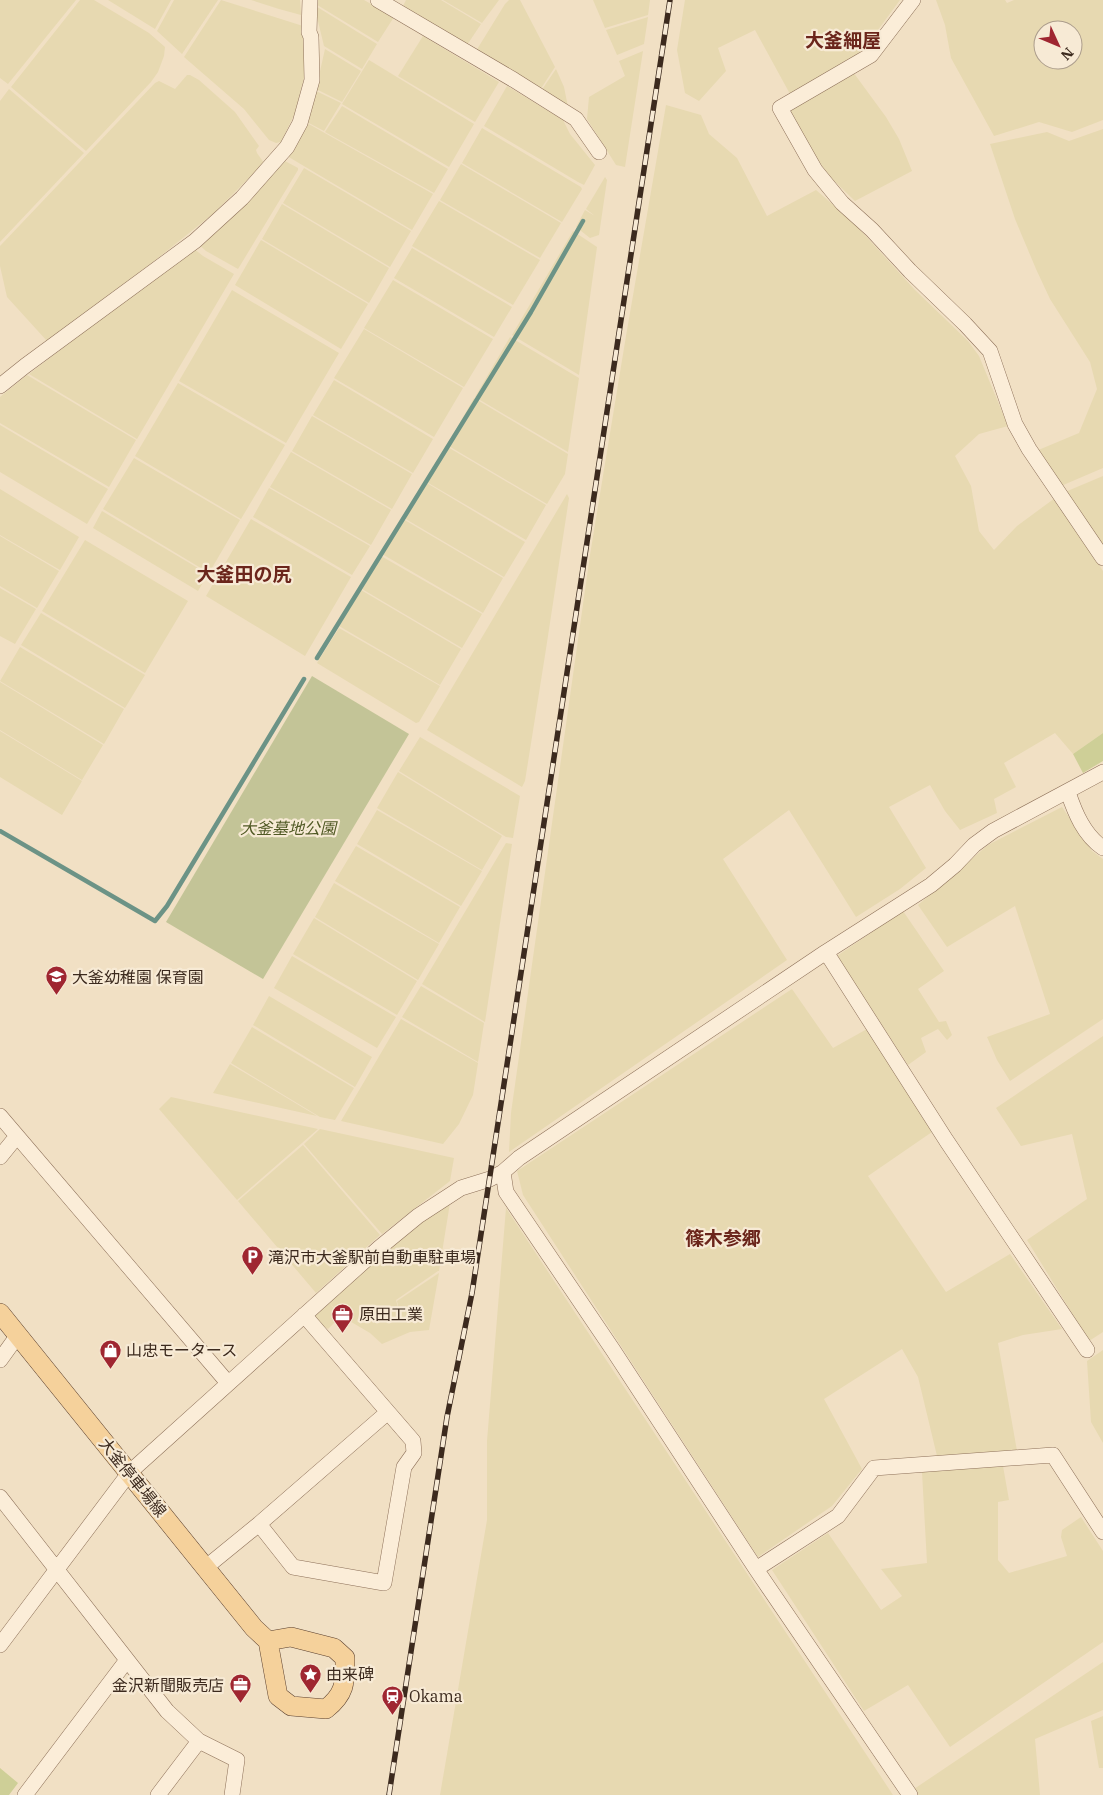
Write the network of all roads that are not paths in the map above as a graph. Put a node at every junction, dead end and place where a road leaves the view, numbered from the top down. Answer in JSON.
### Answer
{"nodes":[{"id":1,"x":310,"y":0,"type":"edge"},
{"id":2,"x":378,"y":0,"type":"edge"},
{"id":3,"x":913,"y":0,"type":"edge"},
{"id":4,"x":599,"y":152,"type":"dead end"},
{"id":5,"x":0,"y":386,"type":"edge"},
{"id":6,"x":1103,"y":558,"type":"edge"},
{"id":7,"x":1103,"y":772,"type":"edge"},
{"id":8,"x":1068,"y":792,"type":"junction"},
{"id":9,"x":1103,"y":848,"type":"edge"},
{"id":10,"x":826,"y":952,"type":"junction"},
{"id":11,"x":0,"y":1116,"type":"edge"},
{"id":12,"x":17,"y":1136,"type":"junction"},
{"id":13,"x":0,"y":1157,"type":"edge"},
{"id":14,"x":503,"y":1172,"type":"junction"},
{"id":15,"x":0,"y":1313,"type":"edge"},
{"id":16,"x":304,"y":1315,"type":"junction"},
{"id":17,"x":18,"y":1335,"type":"junction"},
{"id":18,"x":1086,"y":1350,"type":"dead end"},
{"id":19,"x":0,"y":1360,"type":"edge"},
{"id":20,"x":228,"y":1383,"type":"junction"},
{"id":21,"x":388,"y":1412,"type":"junction"},
{"id":22,"x":130,"y":1472,"type":"junction"},
{"id":23,"x":1,"y":1502,"type":"edge"},
{"id":24,"x":259,"y":1524,"type":"junction"},
{"id":25,"x":1103,"y":1532,"type":"edge"},
{"id":26,"x":205,"y":1568,"type":"junction"},
{"id":27,"x":756,"y":1569,"type":"junction"},
{"id":28,"x":56,"y":1570,"type":"junction"},
{"id":29,"x":268,"y":1641,"type":"junction"},
{"id":30,"x":0,"y":1645,"type":"edge"},
{"id":31,"x":127,"y":1660,"type":"junction"},
{"id":32,"x":199,"y":1741,"type":"junction"},
{"id":33,"x":25,"y":1795,"type":"edge"},
{"id":34,"x":158,"y":1795,"type":"edge"},
{"id":35,"x":232,"y":1795,"type":"edge"},
{"id":36,"x":910,"y":1795,"type":"edge"}],
"edges":[{"from":1,"to":5,"type":"street"},
{"from":2,"to":4,"type":"street"},
{"from":3,"to":6,"type":"street"},
{"from":7,"to":8,"type":"street"},
{"from":8,"to":9,"type":"street"},
{"from":8,"to":10,"type":"street"},
{"from":10,"to":14,"type":"street"},
{"from":10,"to":18,"type":"street"},
{"from":11,"to":12,"type":"street"},
{"from":12,"to":13,"type":"street"},
{"from":12,"to":20,"type":"street"},
{"from":14,"to":16,"type":"street"},
{"from":14,"to":27,"type":"street"},
{"from":15,"to":17,"type":"main road","name":"大釜停車場線"},
{"from":16,"to":20,"type":"street"},
{"from":16,"to":21,"type":"street"},
{"from":17,"to":19,"type":"street"},
{"from":17,"to":22,"type":"main road","name":"大釜停車場線"},
{"from":20,"to":22,"type":"street"},
{"from":21,"to":24,"type":"street"},
{"from":21,"to":24,"type":"street"},
{"from":22,"to":26,"type":"main road","name":"大釜停車場線"},
{"from":22,"to":28,"type":"street"},
{"from":23,"to":28,"type":"street"},
{"from":24,"to":26,"type":"street"},
{"from":25,"to":27,"type":"street"},
{"from":26,"to":29,"type":"main road","name":"大釜停車場線"},
{"from":27,"to":36,"type":"street"},
{"from":28,"to":30,"type":"street"},
{"from":28,"to":31,"type":"street"},
{"from":29,"to":29,"type":"main road"},
{"from":31,"to":32,"type":"street"},
{"from":31,"to":33,"type":"street"},
{"from":32,"to":34,"type":"street"},
{"from":32,"to":35,"type":"street"}]}
